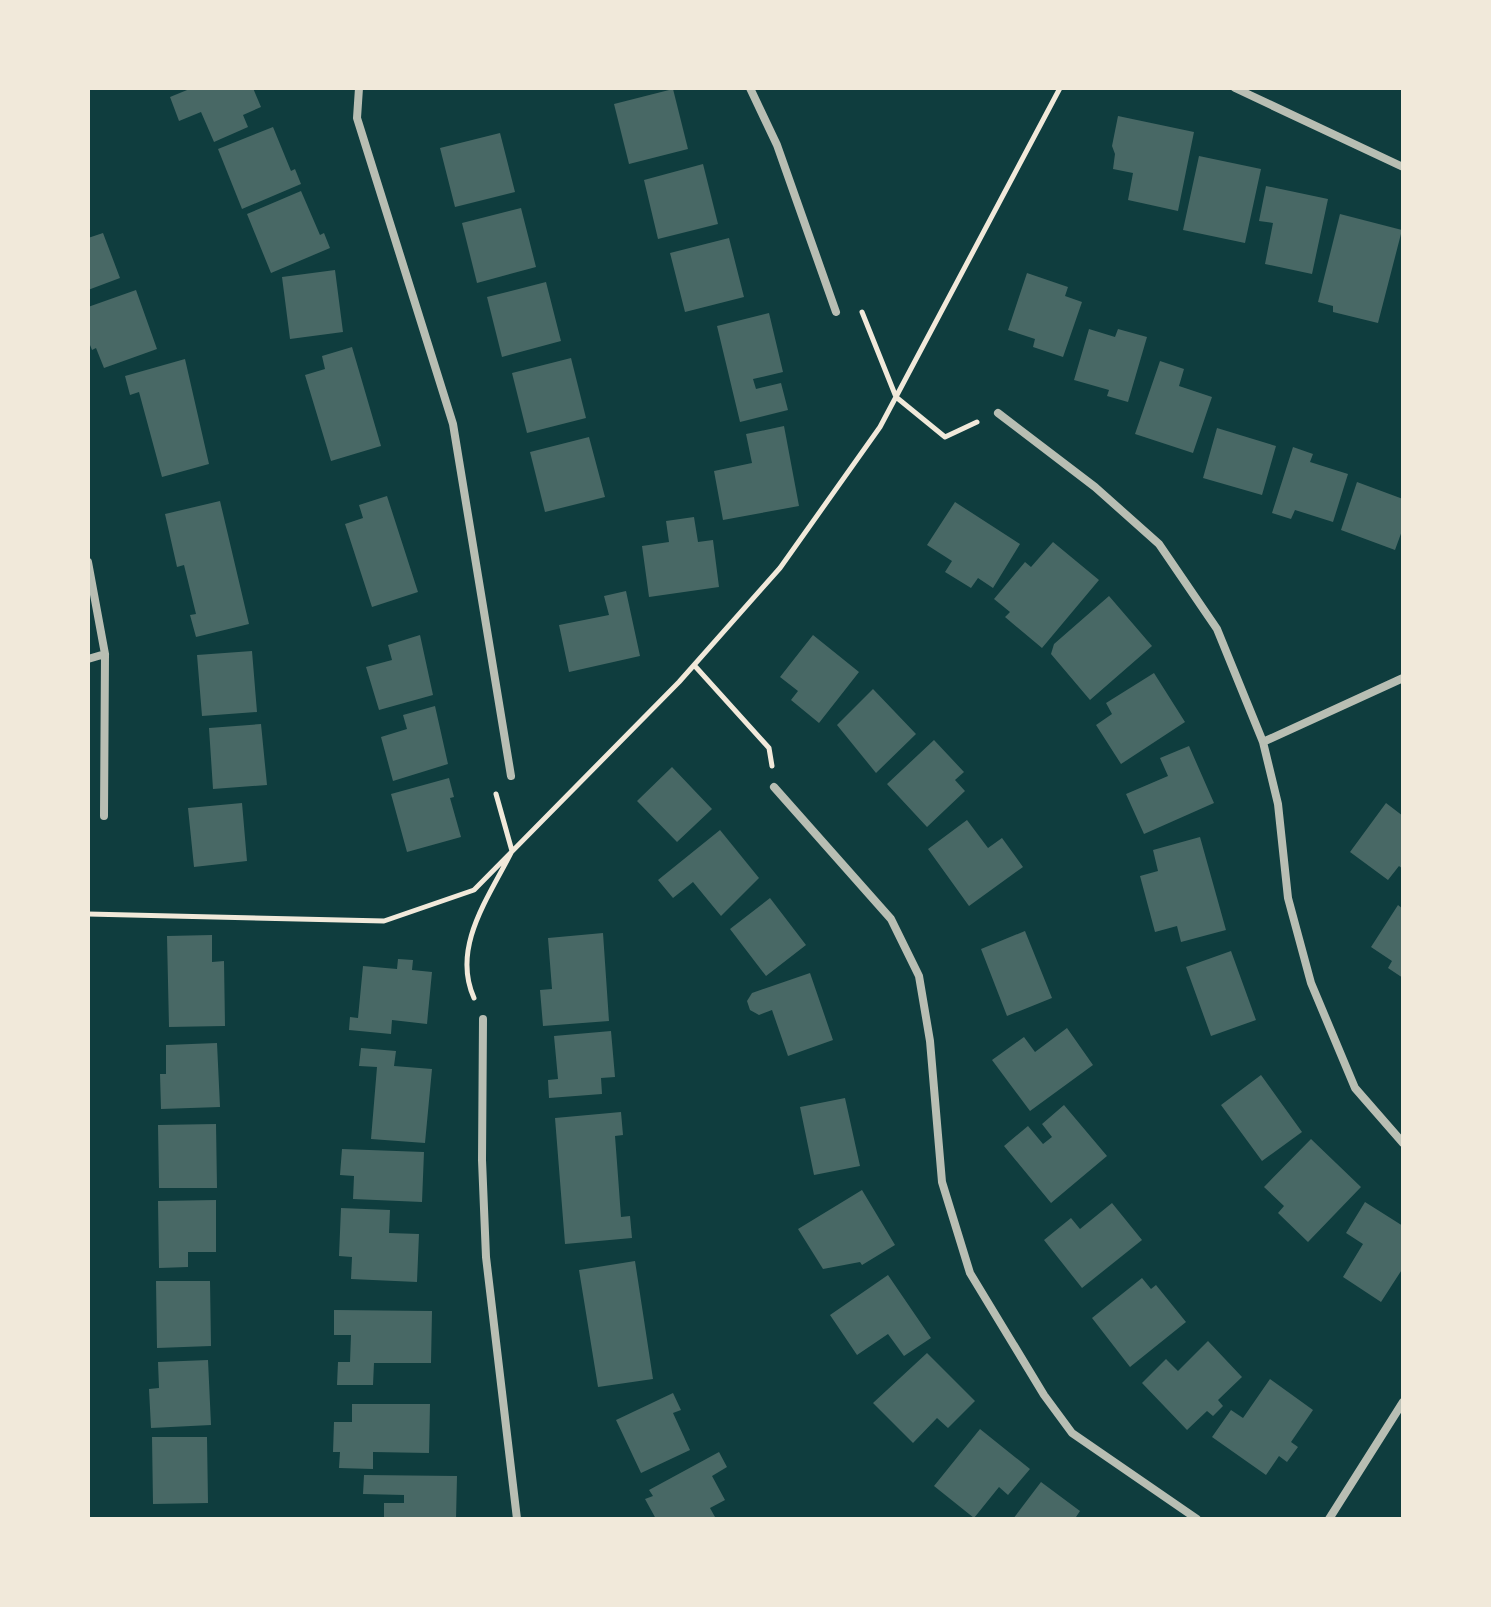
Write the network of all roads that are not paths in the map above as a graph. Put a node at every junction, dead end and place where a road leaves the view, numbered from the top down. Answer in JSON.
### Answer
{"nodes":[{"id":1,"x":359,"y":88,"type":"edge"},
{"id":2,"x":750,"y":88,"type":"edge"},
{"id":3,"x":1235,"y":88,"type":"edge"},
{"id":4,"x":1403,"y":167,"type":"edge"},
{"id":5,"x":836,"y":312,"type":"road end"},
{"id":6,"x":998,"y":413,"type":"road end"},
{"id":7,"x":88,"y":562,"type":"edge"},
{"id":8,"x":105,"y":654,"type":"junction"},
{"id":9,"x":88,"y":659,"type":"edge"},
{"id":10,"x":1403,"y":678,"type":"edge"},
{"id":11,"x":1263,"y":742,"type":"junction"},
{"id":12,"x":511,"y":776,"type":"road end"},
{"id":13,"x":774,"y":787,"type":"road end"},
{"id":14,"x":104,"y":816,"type":"dead end"},
{"id":15,"x":483,"y":1019,"type":"road end"},
{"id":16,"x":1403,"y":1143,"type":"edge"},
{"id":17,"x":1403,"y":1402,"type":"edge"},
{"id":18,"x":517,"y":1519,"type":"edge"},
{"id":19,"x":1197,"y":1519,"type":"edge"},
{"id":20,"x":1329,"y":1519,"type":"edge"}],
"edges":[{"from":1,"to":12,"type":"street"},
{"from":2,"to":5,"type":"street"},
{"from":3,"to":4,"type":"street"},
{"from":6,"to":11,"type":"street"},
{"from":7,"to":8,"type":"street"},
{"from":8,"to":9,"type":"street"},
{"from":8,"to":14,"type":"street"},
{"from":10,"to":11,"type":"street"},
{"from":11,"to":16,"type":"street"},
{"from":13,"to":19,"type":"street"},
{"from":15,"to":18,"type":"street"},
{"from":17,"to":20,"type":"street"}]}
